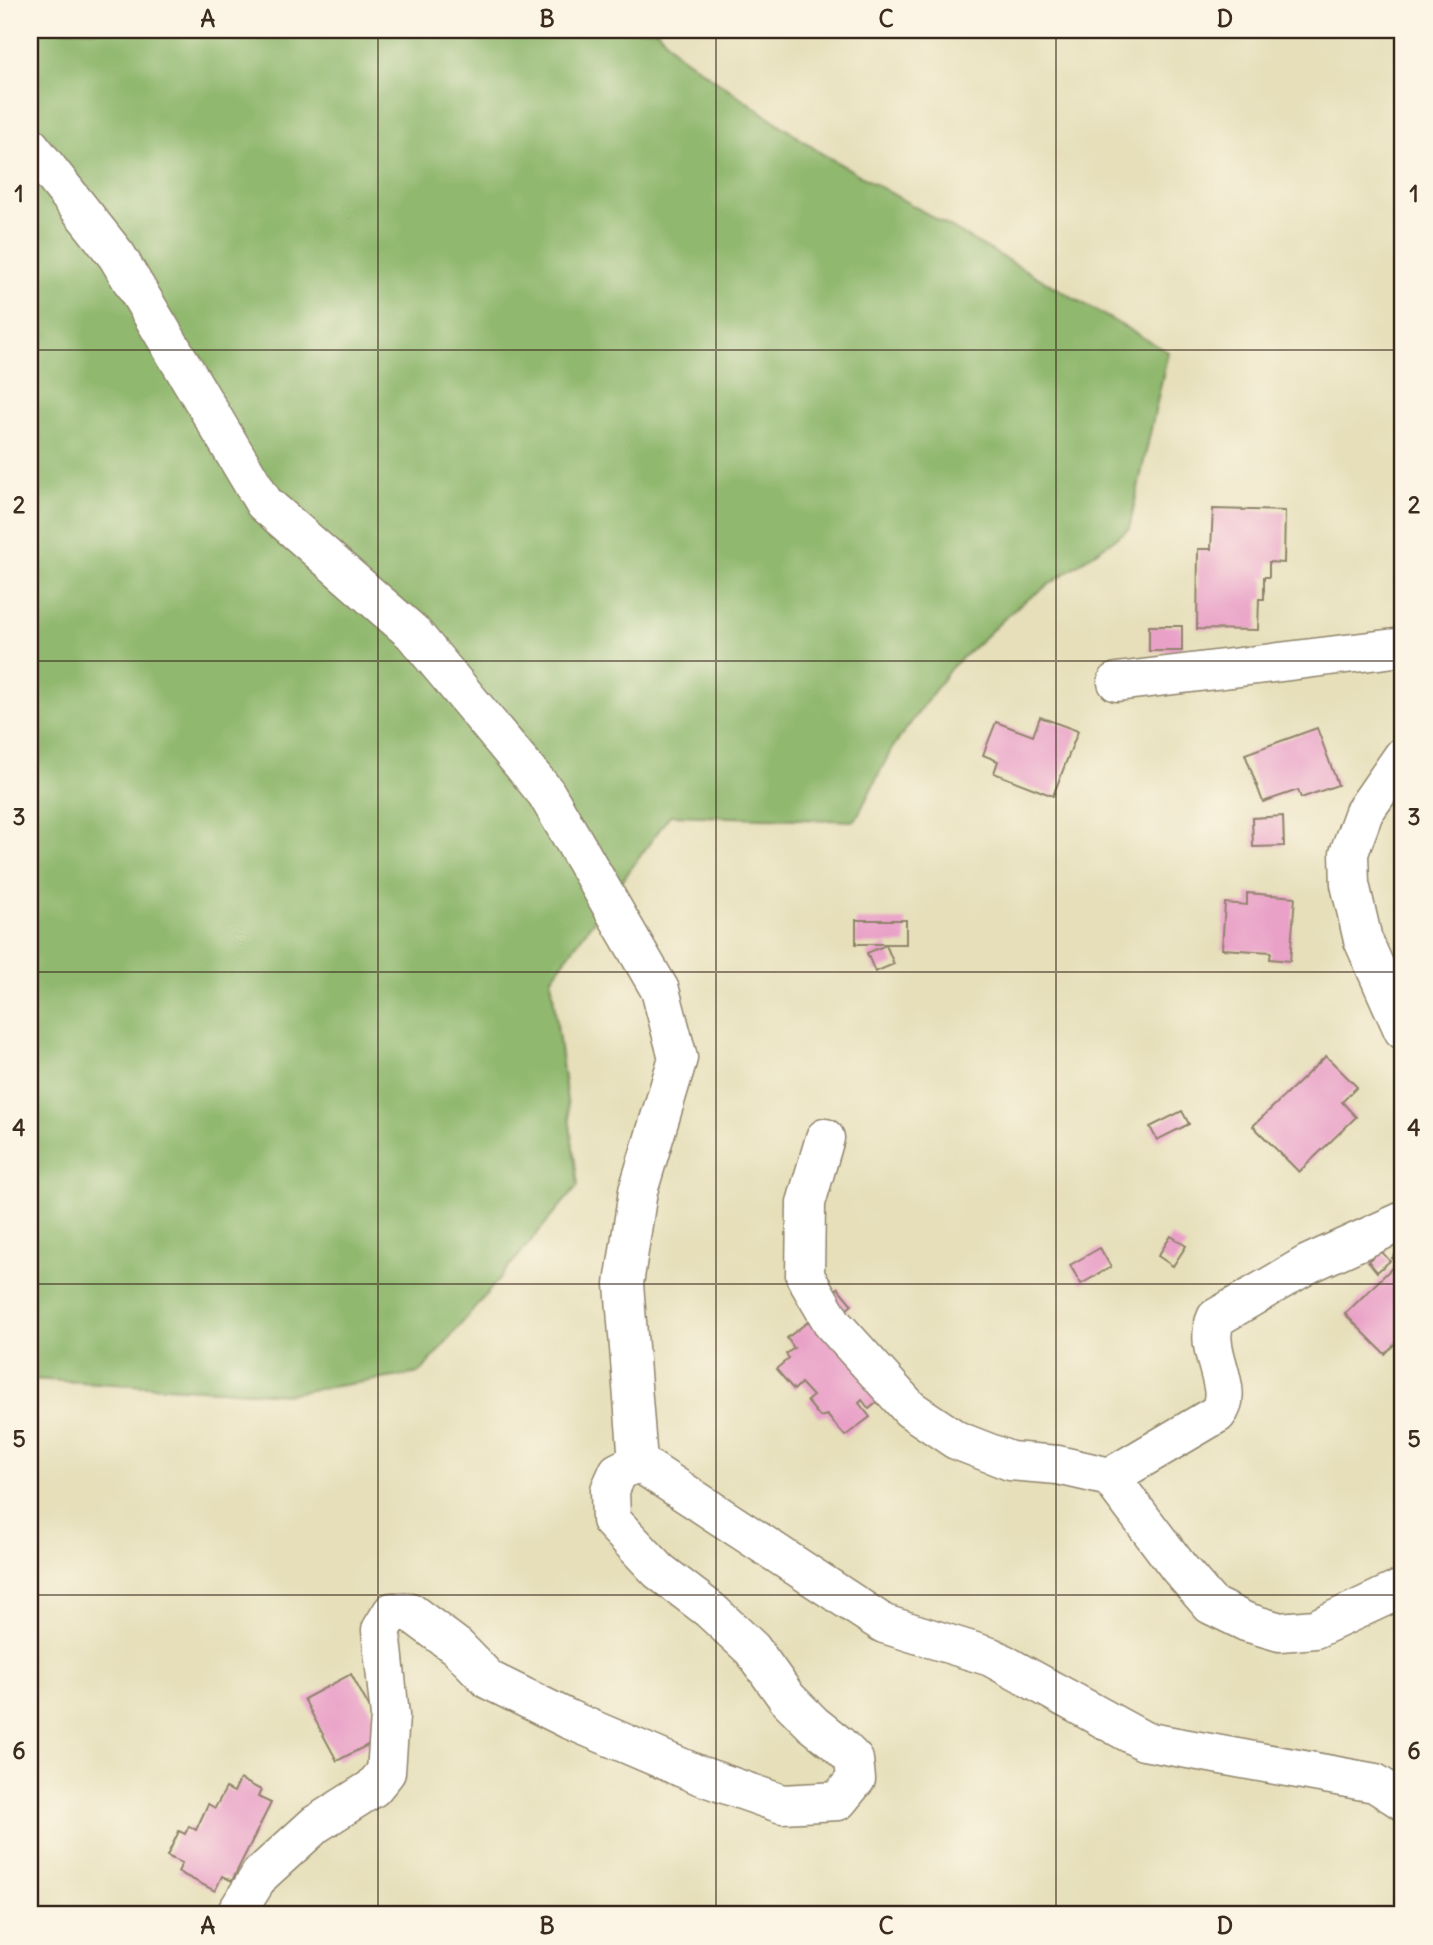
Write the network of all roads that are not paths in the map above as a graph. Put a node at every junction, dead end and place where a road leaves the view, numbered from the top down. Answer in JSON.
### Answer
{"nodes":[{"id":1,"x":30,"y":146,"type":"edge"},
{"id":2,"x":1403,"y":647,"type":"edge"},
{"id":3,"x":1117,"y":682,"type":"dead end"},
{"id":4,"x":1403,"y":756,"type":"edge"},
{"id":5,"x":1403,"y":1030,"type":"edge"},
{"id":6,"x":825,"y":1138,"type":"dead end"},
{"id":7,"x":1403,"y":1221,"type":"edge"},
{"id":8,"x":638,"y":1462,"type":"junction"},
{"id":9,"x":1110,"y":1477,"type":"junction"},
{"id":10,"x":1403,"y":1588,"type":"edge"},
{"id":11,"x":1403,"y":1801,"type":"edge"},
{"id":12,"x":235,"y":1915,"type":"edge"}],
"edges":[{"from":1,"to":8,"type":"street"},
{"from":2,"to":3,"type":"street"},
{"from":4,"to":5,"type":"street"},
{"from":6,"to":9,"type":"street"},
{"from":7,"to":9,"type":"street"},
{"from":8,"to":11,"type":"street"},
{"from":8,"to":12,"type":"street"},
{"from":9,"to":10,"type":"street"}]}
